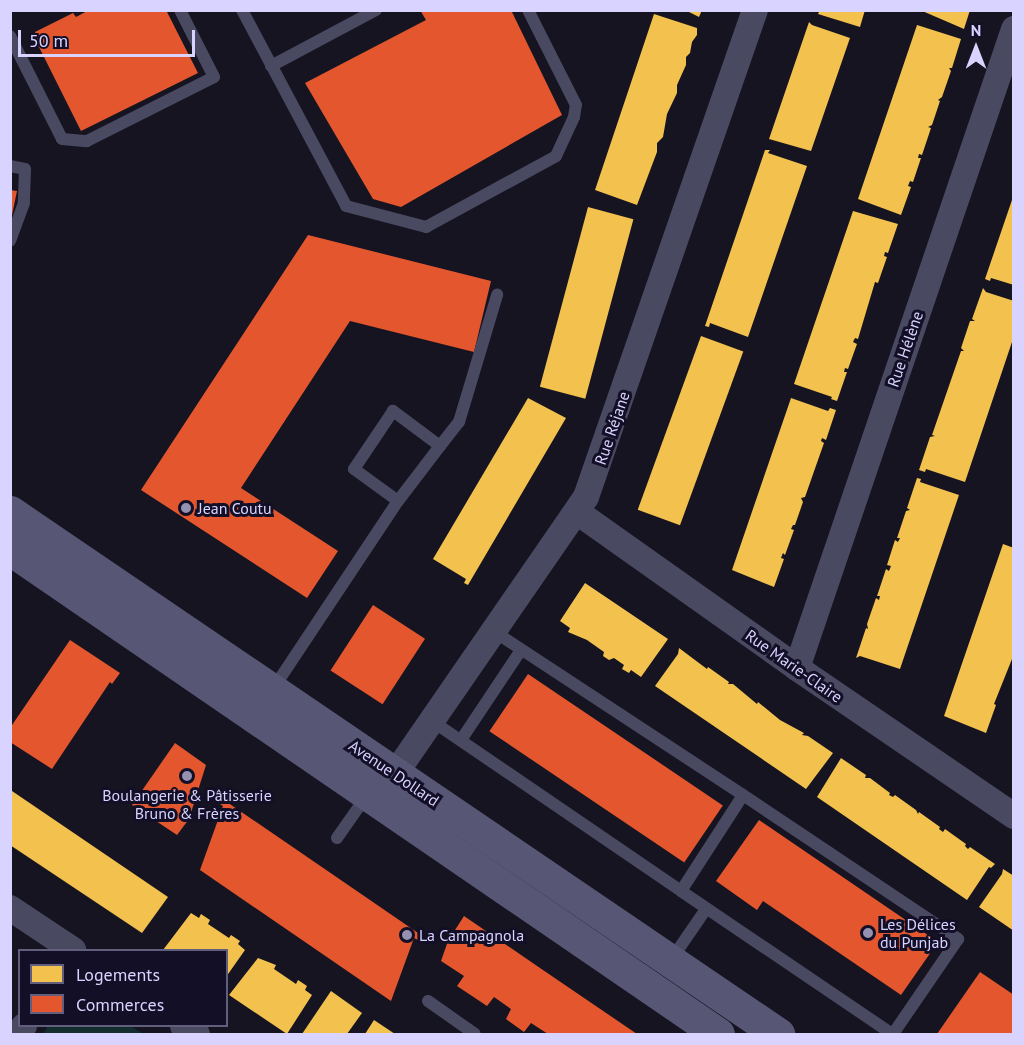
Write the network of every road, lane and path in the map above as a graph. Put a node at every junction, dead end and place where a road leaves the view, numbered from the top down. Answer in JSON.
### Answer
{"nodes":[{"id":1,"x":180,"y":10,"type":"edge"},
{"id":2,"x":242,"y":10,"type":"edge"},
{"id":3,"x":376,"y":10,"type":"edge"},
{"id":4,"x":528,"y":10,"type":"edge"},
{"id":5,"x":755,"y":10,"type":"edge"},
{"id":6,"x":1014,"y":29,"type":"edge"},
{"id":7,"x":10,"y":36,"type":"edge"},
{"id":8,"x":271,"y":66,"type":"junction"},
{"id":9,"x":10,"y":166,"type":"edge"},
{"id":10,"x":10,"y":241,"type":"edge"},
{"id":11,"x":497,"y":295,"type":"dead end"},
{"id":12,"x":440,"y":446,"type":"junction"},
{"id":13,"x":398,"y":501,"type":"junction"},
{"id":14,"x":10,"y":512,"type":"edge"},
{"id":15,"x":577,"y":512,"type":"junction"},
{"id":16,"x":10,"y":549,"type":"edge"},
{"id":17,"x":493,"y":631,"type":"junction"},
{"id":18,"x":520,"y":650,"type":"junction"},
{"id":19,"x":797,"y":668,"type":"junction"},
{"id":20,"x":273,"y":690,"type":"junction"},
{"id":21,"x":432,"y":721,"type":"junction"},
{"id":22,"x":461,"y":741,"type":"junction"},
{"id":23,"x":396,"y":774,"type":"junction"},
{"id":24,"x":743,"y":795,"type":"junction"},
{"id":25,"x":377,"y":800,"type":"junction"},
{"id":26,"x":1012,"y":811,"type":"edge"},
{"id":27,"x":337,"y":838,"type":"dead end"},
{"id":28,"x":681,"y":891,"type":"junction"},
{"id":29,"x":10,"y":908,"type":"edge"},
{"id":30,"x":706,"y":909,"type":"junction"},
{"id":31,"x":69,"y":949,"type":"edge"},
{"id":32,"x":670,"y":961,"type":"junction"},
{"id":33,"x":428,"y":1000,"type":"dead end"},
{"id":34,"x":768,"y":1032,"type":"edge"},
{"id":35,"x":475,"y":1035,"type":"edge"},
{"id":36,"x":718,"y":1035,"type":"edge"},
{"id":37,"x":893,"y":1035,"type":"edge"}],
"edges":[{"from":1,"to":7,"type":"lane"},
{"from":2,"to":8,"type":"lane"},
{"from":3,"to":8,"type":"lane"},
{"from":4,"to":8,"type":"lane"},
{"from":5,"to":15,"type":"street","name":"Rue Réjane"},
{"from":6,"to":19,"type":"street","name":"Rue Hélène"},
{"from":9,"to":10,"type":"lane"},
{"from":11,"to":12,"type":"lane"},
{"from":12,"to":13,"type":"lane"},
{"from":12,"to":13,"type":"lane"},
{"from":13,"to":20,"type":"lane"},
{"from":14,"to":20,"type":"main road","name":"Avenue Dollard"},
{"from":15,"to":17,"type":"street","name":"Rue Réjane"},
{"from":15,"to":19,"type":"street","name":"Rue Marie-Claire"},
{"from":16,"to":25,"type":"main road","name":"Avenue Dollard"},
{"from":17,"to":18,"type":"lane"},
{"from":17,"to":21,"type":"street","name":"Rue Réjane"},
{"from":18,"to":22,"type":"lane"},
{"from":18,"to":24,"type":"lane"},
{"from":19,"to":26,"type":"street","name":"Rue Marie-Claire"},
{"from":20,"to":23,"type":"main road","name":"Avenue Dollard"},
{"from":21,"to":22,"type":"lane"},
{"from":21,"to":23,"type":"street","name":"Rue Réjane"},
{"from":22,"to":28,"type":"lane"},
{"from":23,"to":25,"type":"street","name":"Rue Réjane"},
{"from":23,"to":32,"type":"main road","name":"Avenue Dollard"},
{"from":24,"to":28,"type":"lane"},
{"from":24,"to":37,"type":"lane"},
{"from":25,"to":27,"type":"lane"},
{"from":25,"to":36,"type":"main road","name":"Avenue Dollard"},
{"from":28,"to":30,"type":"lane"},
{"from":29,"to":31,"type":"street"},
{"from":30,"to":32,"type":"lane"},
{"from":30,"to":37,"type":"lane"},
{"from":32,"to":34,"type":"main road","name":"Avenue Dollard"},
{"from":33,"to":35,"type":"lane"}]}
